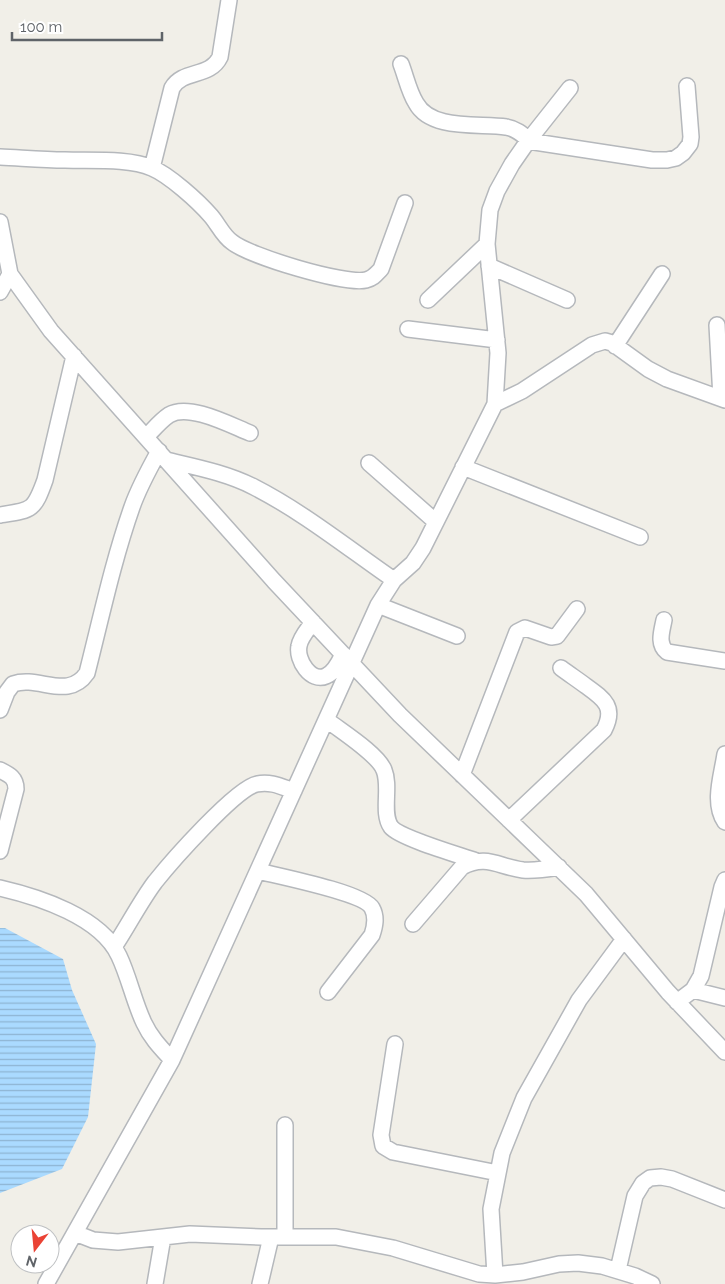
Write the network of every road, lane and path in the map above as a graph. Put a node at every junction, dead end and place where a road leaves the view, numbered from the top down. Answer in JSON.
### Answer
{"nodes":[{"id":1,"x":230,"y":0,"type":"edge"},
{"id":2,"x":401,"y":64,"type":"dead end"},
{"id":3,"x":687,"y":86,"type":"dead end"},
{"id":4,"x":570,"y":88,"type":"dead end"},
{"id":5,"x":528,"y":141,"type":"junction"},
{"id":6,"x":0,"y":157,"type":"edge"},
{"id":7,"x":152,"y":168,"type":"junction"},
{"id":8,"x":406,"y":204,"type":"dead end"},
{"id":9,"x":0,"y":222,"type":"edge"},
{"id":10,"x":487,"y":244,"type":"junction"},
{"id":11,"x":489,"y":266,"type":"junction"},
{"id":12,"x":10,"y":274,"type":"junction"},
{"id":13,"x":662,"y":274,"type":"dead end"},
{"id":14,"x":0,"y":292,"type":"edge"},
{"id":15,"x":428,"y":300,"type":"dead end"},
{"id":16,"x":567,"y":300,"type":"dead end"},
{"id":17,"x":717,"y":325,"type":"dead end"},
{"id":18,"x":408,"y":329,"type":"dead end"},
{"id":19,"x":497,"y":340,"type":"junction"},
{"id":20,"x":615,"y":346,"type":"junction"},
{"id":21,"x":74,"y":356,"type":"junction"},
{"id":22,"x":723,"y":399,"type":"edge"},
{"id":23,"x":495,"y":404,"type":"junction"},
{"id":24,"x":250,"y":433,"type":"dead end"},
{"id":25,"x":146,"y":437,"type":"junction"},
{"id":26,"x":162,"y":455,"type":"junction"},
{"id":27,"x":368,"y":463,"type":"dead end"},
{"id":28,"x":463,"y":467,"type":"junction"},
{"id":29,"x":0,"y":515,"type":"edge"},
{"id":30,"x":436,"y":522,"type":"junction"},
{"id":31,"x":640,"y":537,"type":"dead end"},
{"id":32,"x":394,"y":580,"type":"junction"},
{"id":33,"x":378,"y":605,"type":"junction"},
{"id":34,"x":577,"y":609,"type":"dead end"},
{"id":35,"x":664,"y":620,"type":"dead end"},
{"id":36,"x":313,"y":622,"type":"junction"},
{"id":37,"x":457,"y":636,"type":"dead end"},
{"id":38,"x":348,"y":659,"type":"junction"},
{"id":39,"x":725,"y":661,"type":"edge"},
{"id":40,"x":560,"y":668,"type":"dead end"},
{"id":41,"x":0,"y":710,"type":"edge"},
{"id":42,"x":327,"y":720,"type":"junction"},
{"id":43,"x":725,"y":754,"type":"edge"},
{"id":44,"x":0,"y":770,"type":"edge"},
{"id":45,"x":462,"y":775,"type":"junction"},
{"id":46,"x":294,"y":791,"type":"junction"},
{"id":47,"x":509,"y":820,"type":"junction"},
{"id":48,"x":725,"y":822,"type":"edge"},
{"id":49,"x":0,"y":850,"type":"edge"},
{"id":50,"x":476,"y":861,"type":"junction"},
{"id":51,"x":559,"y":867,"type":"junction"},
{"id":52,"x":258,"y":870,"type":"junction"},
{"id":53,"x":725,"y":880,"type":"edge"},
{"id":54,"x":0,"y":888,"type":"edge"},
{"id":55,"x":413,"y":924,"type":"dead end"},
{"id":56,"x":624,"y":939,"type":"junction"},
{"id":57,"x":114,"y":947,"type":"junction"},
{"id":58,"x":693,"y":990,"type":"junction"},
{"id":59,"x":328,"y":992,"type":"dead end"},
{"id":60,"x":725,"y":998,"type":"edge"},
{"id":61,"x":678,"y":1002,"type":"junction"},
{"id":62,"x":395,"y":1044,"type":"dead end"},
{"id":63,"x":725,"y":1052,"type":"edge"},
{"id":64,"x":172,"y":1060,"type":"junction"},
{"id":65,"x":285,"y":1125,"type":"dead end"},
{"id":66,"x":498,"y":1173,"type":"junction"},
{"id":67,"x":725,"y":1200,"type":"edge"},
{"id":68,"x":75,"y":1232,"type":"junction"},
{"id":69,"x":163,"y":1236,"type":"junction"},
{"id":70,"x":278,"y":1237,"type":"junction"},
{"id":71,"x":618,"y":1270,"type":"junction"},
{"id":72,"x":495,"y":1275,"type":"junction"},
{"id":73,"x":46,"y":1284,"type":"edge"},
{"id":74,"x":155,"y":1284,"type":"edge"},
{"id":75,"x":260,"y":1284,"type":"edge"},
{"id":76,"x":652,"y":1284,"type":"edge"}],
"edges":[{"from":1,"to":7,"type":"street"},
{"from":2,"to":5,"type":"street"},
{"from":3,"to":5,"type":"street"},
{"from":4,"to":5,"type":"street"},
{"from":5,"to":10,"type":"street"},
{"from":6,"to":7,"type":"street"},
{"from":7,"to":8,"type":"street"},
{"from":9,"to":12,"type":"street"},
{"from":10,"to":11,"type":"street"},
{"from":10,"to":15,"type":"street"},
{"from":11,"to":16,"type":"street"},
{"from":11,"to":19,"type":"street"},
{"from":12,"to":14,"type":"street"},
{"from":12,"to":21,"type":"street"},
{"from":13,"to":20,"type":"street"},
{"from":17,"to":22,"type":"street"},
{"from":18,"to":19,"type":"street"},
{"from":19,"to":23,"type":"street"},
{"from":20,"to":22,"type":"street"},
{"from":20,"to":23,"type":"street"},
{"from":21,"to":25,"type":"street"},
{"from":21,"to":29,"type":"street"},
{"from":23,"to":28,"type":"street"},
{"from":24,"to":25,"type":"street"},
{"from":25,"to":26,"type":"street"},
{"from":26,"to":32,"type":"street"},
{"from":26,"to":36,"type":"street"},
{"from":26,"to":41,"type":"street"},
{"from":27,"to":30,"type":"street"},
{"from":28,"to":30,"type":"street"},
{"from":28,"to":31,"type":"street"},
{"from":30,"to":32,"type":"street"},
{"from":32,"to":33,"type":"street"},
{"from":33,"to":37,"type":"street"},
{"from":33,"to":38,"type":"street"},
{"from":34,"to":45,"type":"street"},
{"from":35,"to":39,"type":"street"},
{"from":36,"to":38,"type":"street"},
{"from":36,"to":38,"type":"street"},
{"from":38,"to":42,"type":"street"},
{"from":38,"to":45,"type":"street"},
{"from":40,"to":47,"type":"street"},
{"from":42,"to":46,"type":"street"},
{"from":42,"to":50,"type":"street"},
{"from":43,"to":48,"type":"street"},
{"from":44,"to":49,"type":"street"},
{"from":45,"to":47,"type":"street"},
{"from":46,"to":52,"type":"street"},
{"from":46,"to":57,"type":"street"},
{"from":47,"to":51,"type":"street"},
{"from":50,"to":51,"type":"street"},
{"from":50,"to":55,"type":"street"},
{"from":51,"to":56,"type":"street"},
{"from":52,"to":59,"type":"street"},
{"from":52,"to":64,"type":"street"},
{"from":53,"to":58,"type":"street"},
{"from":54,"to":57,"type":"street"},
{"from":56,"to":61,"type":"street"},
{"from":56,"to":66,"type":"street"},
{"from":57,"to":64,"type":"street"},
{"from":58,"to":60,"type":"street"},
{"from":58,"to":61,"type":"street"},
{"from":61,"to":63,"type":"street"},
{"from":62,"to":66,"type":"street"},
{"from":64,"to":68,"type":"street"},
{"from":65,"to":70,"type":"street"},
{"from":66,"to":72,"type":"street"},
{"from":67,"to":71,"type":"street"},
{"from":68,"to":69,"type":"street"},
{"from":68,"to":73,"type":"street"},
{"from":69,"to":70,"type":"street"},
{"from":69,"to":74,"type":"street"},
{"from":70,"to":72,"type":"street"},
{"from":70,"to":75,"type":"street"},
{"from":71,"to":72,"type":"street"},
{"from":71,"to":76,"type":"street"}]}
